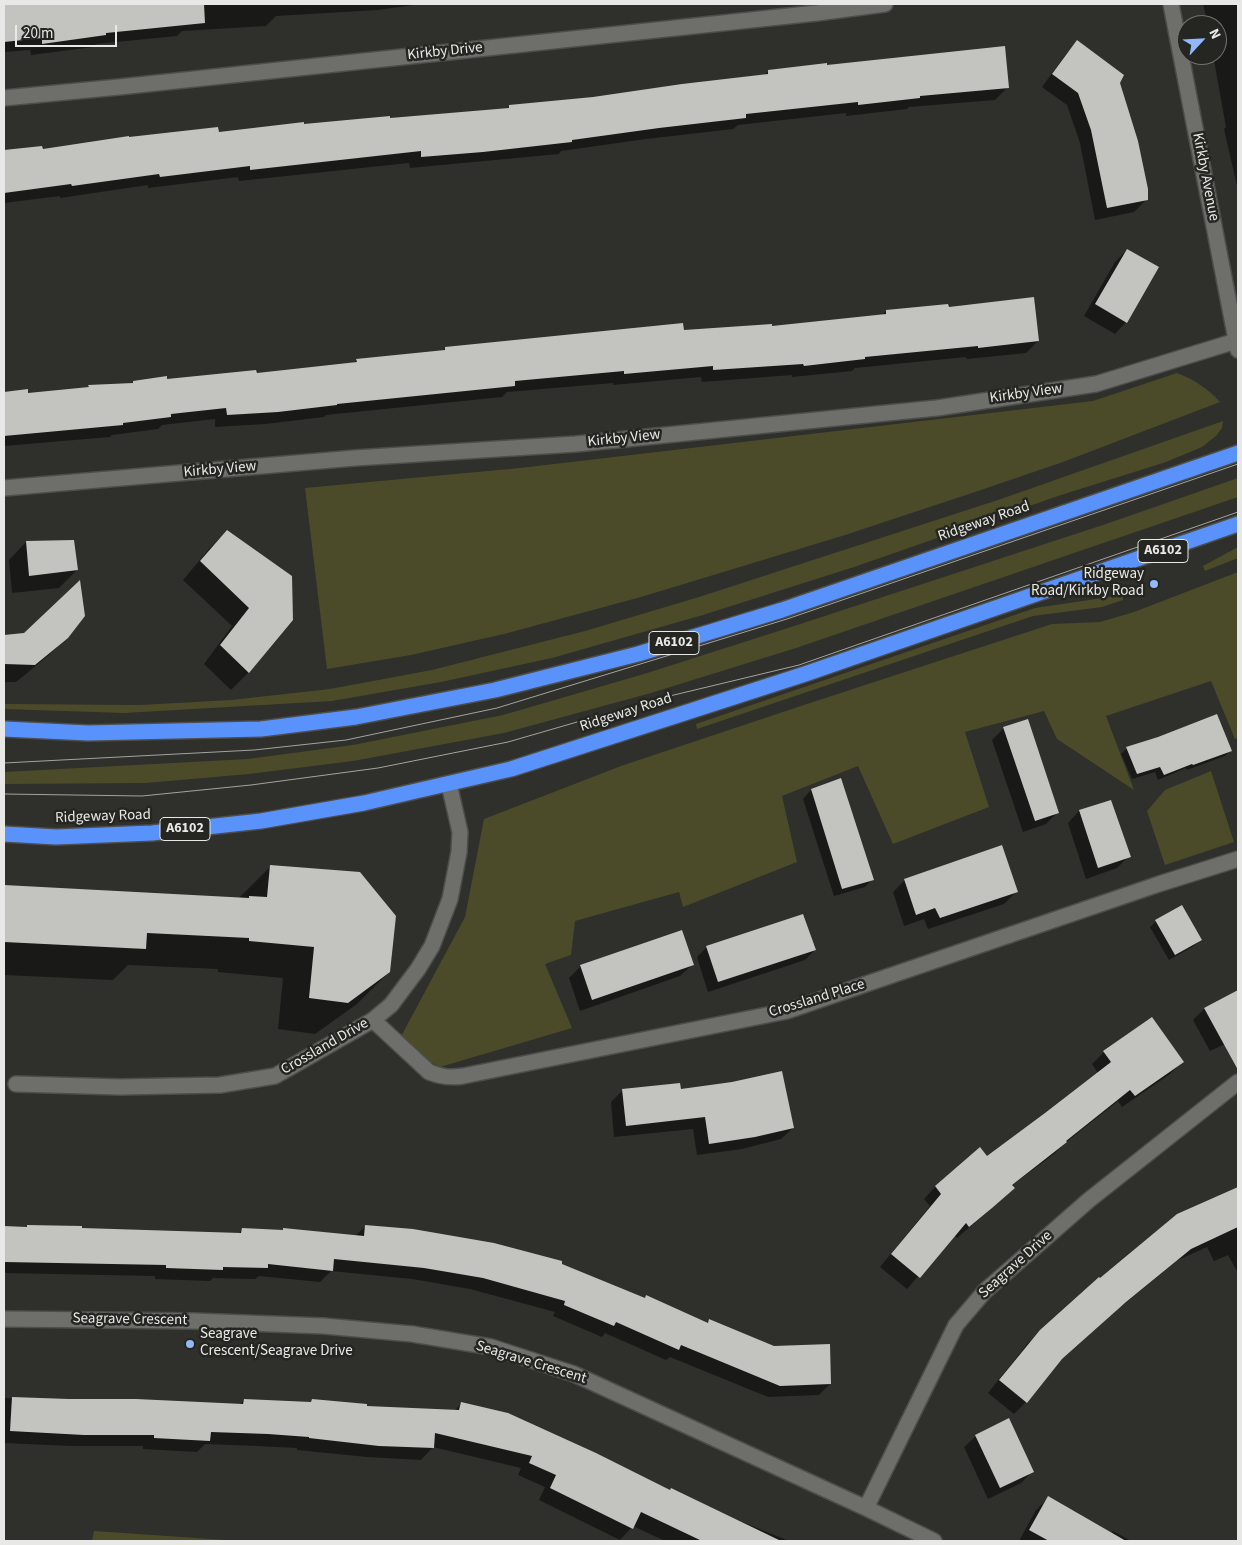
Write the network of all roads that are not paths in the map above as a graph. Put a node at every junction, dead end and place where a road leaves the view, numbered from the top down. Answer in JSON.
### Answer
{"nodes":[{"id":1,"x":885,"y":4,"type":"edge"},
{"id":2,"x":1171,"y":4,"type":"edge"},
{"id":3,"x":4,"y":98,"type":"edge"},
{"id":4,"x":1237,"y":345,"type":"edge"},
{"id":5,"x":1238,"y":453,"type":"edge"},
{"id":6,"x":4,"y":488,"type":"edge"},
{"id":7,"x":1238,"y":524,"type":"edge"},
{"id":8,"x":4,"y":730,"type":"edge"},
{"id":9,"x":449,"y":784,"type":"junction"},
{"id":10,"x":4,"y":834,"type":"edge"},
{"id":11,"x":1238,"y":859,"type":"edge"},
{"id":12,"x":373,"y":1020,"type":"junction"},
{"id":13,"x":1238,"y":1082,"type":"edge"},
{"id":14,"x":16,"y":1084,"type":"dead end"},
{"id":15,"x":4,"y":1318,"type":"edge"},
{"id":16,"x":866,"y":1508,"type":"junction"},
{"id":17,"x":934,"y":1541,"type":"edge"}],
"edges":[{"from":1,"to":3,"type":"street","name":"Kirkby Drive"},
{"from":2,"to":4,"type":"street","name":"Kirkby Avenue"},
{"from":4,"to":6,"type":"street","name":"Kirkby View"},
{"from":5,"to":8,"type":"highway","name":"Ridgeway Road","number":"A6102"},
{"from":7,"to":9,"type":"highway","name":"Ridgeway Road","number":"A6102"},
{"from":9,"to":10,"type":"highway","name":"Ridgeway Road","number":"A6102"},
{"from":9,"to":12,"type":"street","name":"Crossland Drive"},
{"from":11,"to":12,"type":"street","name":"Crossland Place"},
{"from":12,"to":14,"type":"street","name":"Crossland Drive"},
{"from":13,"to":16,"type":"street","name":"Seagrave Drive"},
{"from":15,"to":16,"type":"street","name":"Seagrave Crescent"},
{"from":16,"to":17,"type":"street","name":"Seagrave Crescent"}]}
